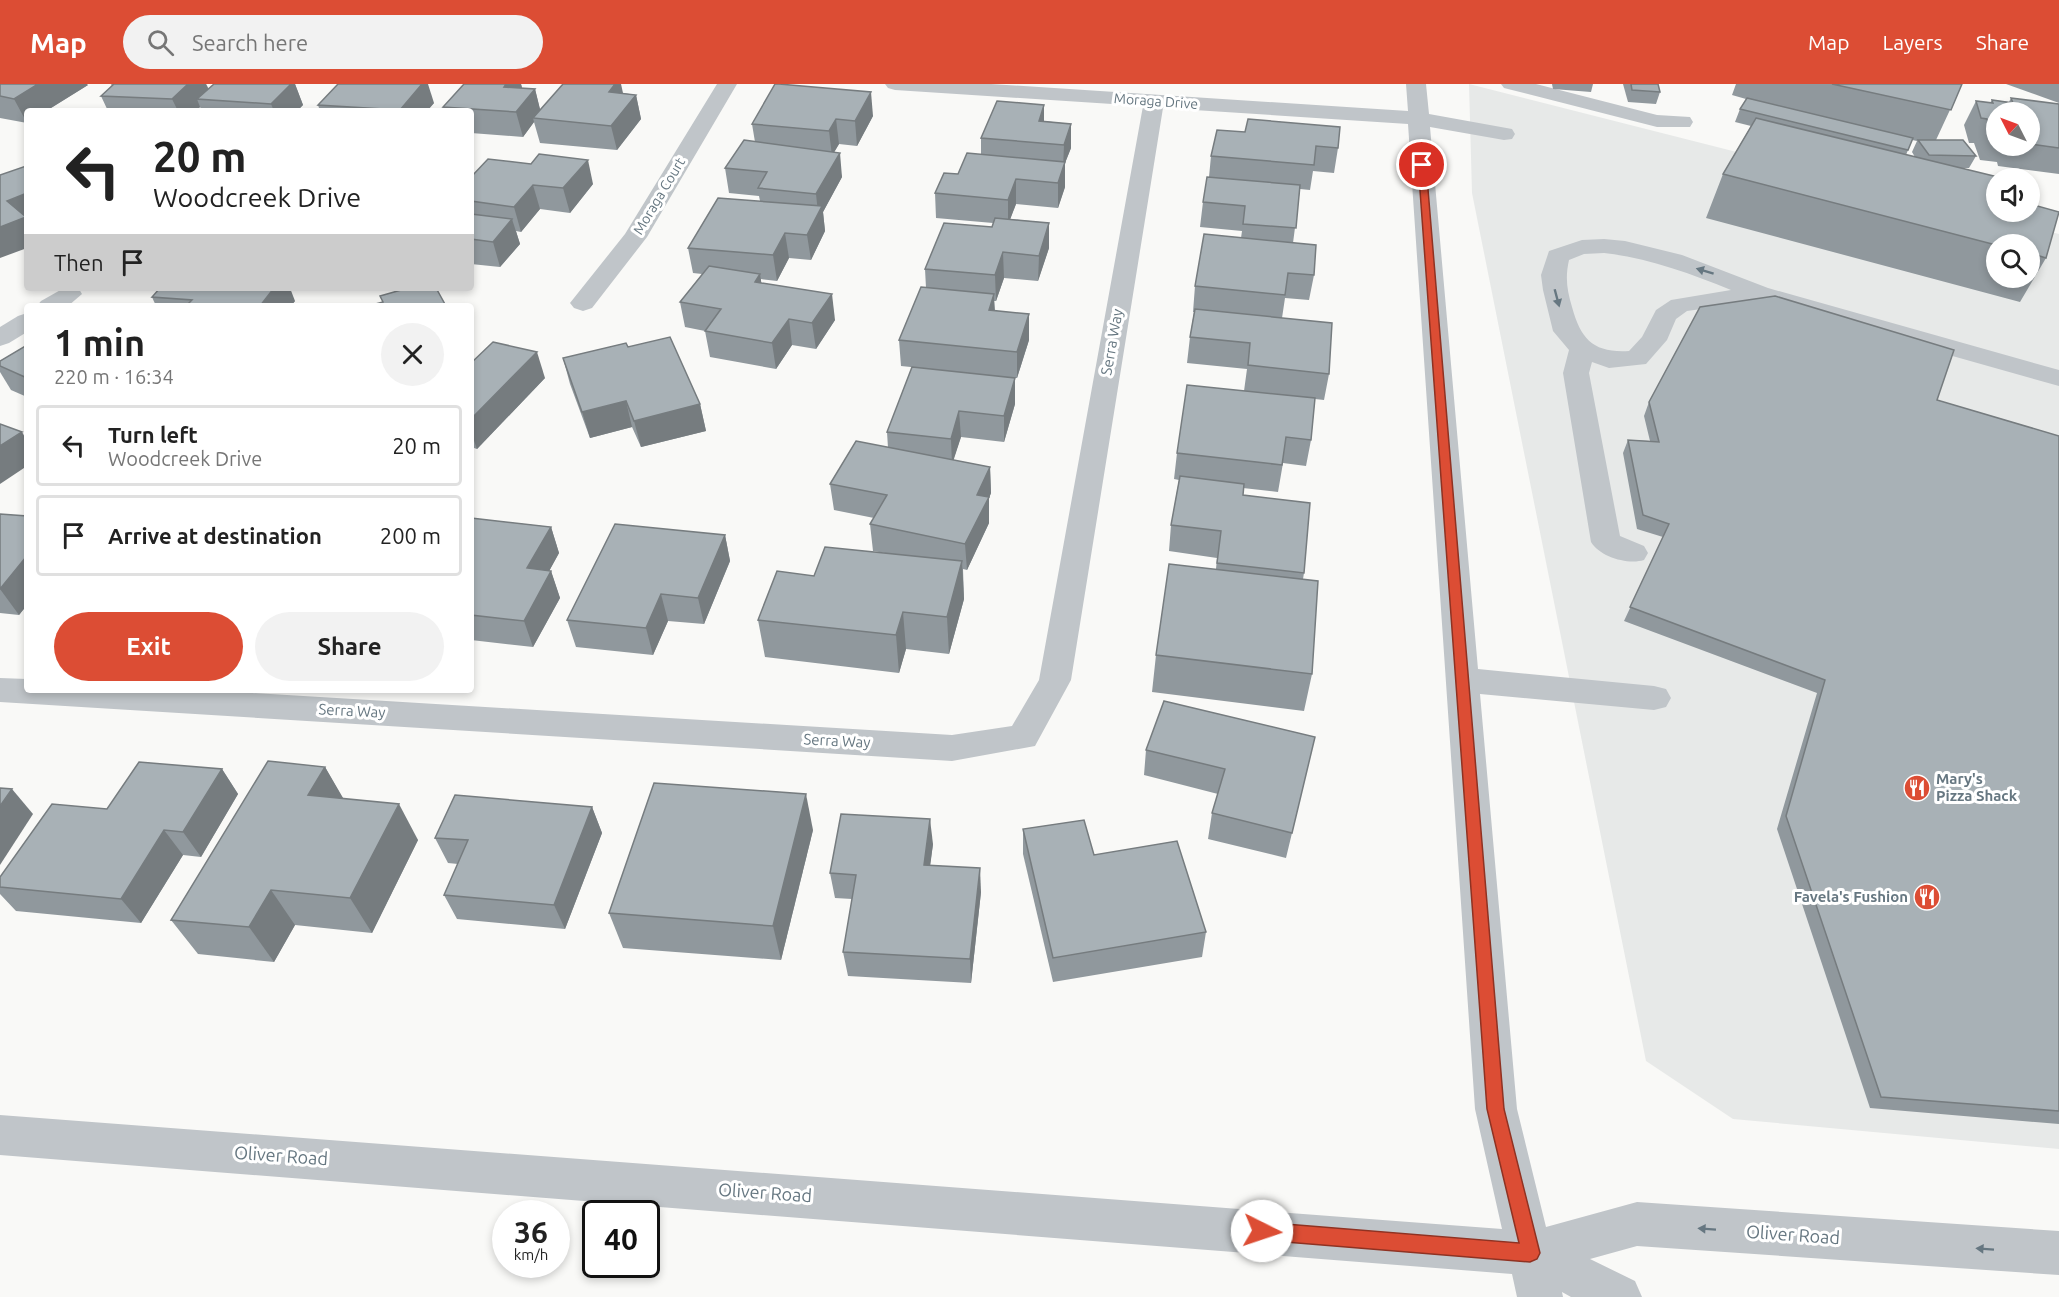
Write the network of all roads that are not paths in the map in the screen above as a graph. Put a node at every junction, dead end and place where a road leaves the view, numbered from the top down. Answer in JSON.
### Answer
{"nodes":[{"id":1,"x":727,"y":84,"type":"edge"},
{"id":2,"x":895,"y":84,"type":"edge"},
{"id":3,"x":1416,"y":84,"type":"edge"},
{"id":4,"x":1511,"y":84,"type":"edge"},
{"id":5,"x":1154,"y":101,"type":"junction"},
{"id":6,"x":1418,"y":118,"type":"junction"},
{"id":7,"x":1682,"y":122,"type":"dead end"},
{"id":8,"x":1504,"y":134,"type":"dead end"},
{"id":9,"x":1759,"y":293,"type":"junction"},
{"id":10,"x":583,"y":303,"type":"dead end"},
{"id":11,"x":24,"y":323,"type":"edge"},
{"id":12,"x":0,"y":338,"type":"edge"},
{"id":13,"x":1582,"y":349,"type":"junction"},
{"id":14,"x":2059,"y":378,"type":"edge"},
{"id":15,"x":1633,"y":553,"type":"dead end"},
{"id":16,"x":1463,"y":680,"type":"junction"},
{"id":17,"x":0,"y":690,"type":"edge"},
{"id":18,"x":24,"y":691,"type":"edge"},
{"id":19,"x":49,"y":693,"type":"edge"},
{"id":20,"x":1654,"y":698,"type":"dead end"},
{"id":21,"x":0,"y":1135,"type":"edge"},
{"id":22,"x":1530,"y":1253,"type":"junction"},
{"id":23,"x":2059,"y":1253,"type":"edge"},
{"id":24,"x":1540,"y":1297,"type":"edge"},
{"id":25,"x":1619,"y":1297,"type":"edge"}],
"edges":[{"from":1,"to":10,"type":"street","name":"Moraga Court"},
{"from":2,"to":5,"type":"street","name":"Moraga Drive"},
{"from":3,"to":6,"type":"street"},
{"from":4,"to":7,"type":"street"},
{"from":5,"to":6,"type":"street","name":"Moraga Drive"},
{"from":5,"to":19,"type":"street","name":"Serra Way"},
{"from":6,"to":8,"type":"street","name":"Moraga Drive"},
{"from":6,"to":16,"type":"street"},
{"from":9,"to":13,"type":"street"},
{"from":9,"to":13,"type":"street","one_way":true},
{"from":9,"to":14,"type":"street"},
{"from":11,"to":12,"type":"street"},
{"from":13,"to":15,"type":"street"},
{"from":16,"to":20,"type":"street"},
{"from":16,"to":22,"type":"street"},
{"from":17,"to":18,"type":"street","name":"Serra Way"},
{"from":21,"to":22,"type":"street","name":"Oliver Road"},
{"from":23,"to":22,"type":"street","name":"Oliver Road","one_way":true},
{"from":22,"to":24,"type":"street"},
{"from":22,"to":25,"type":"street","name":"Oliver Road"}]}
